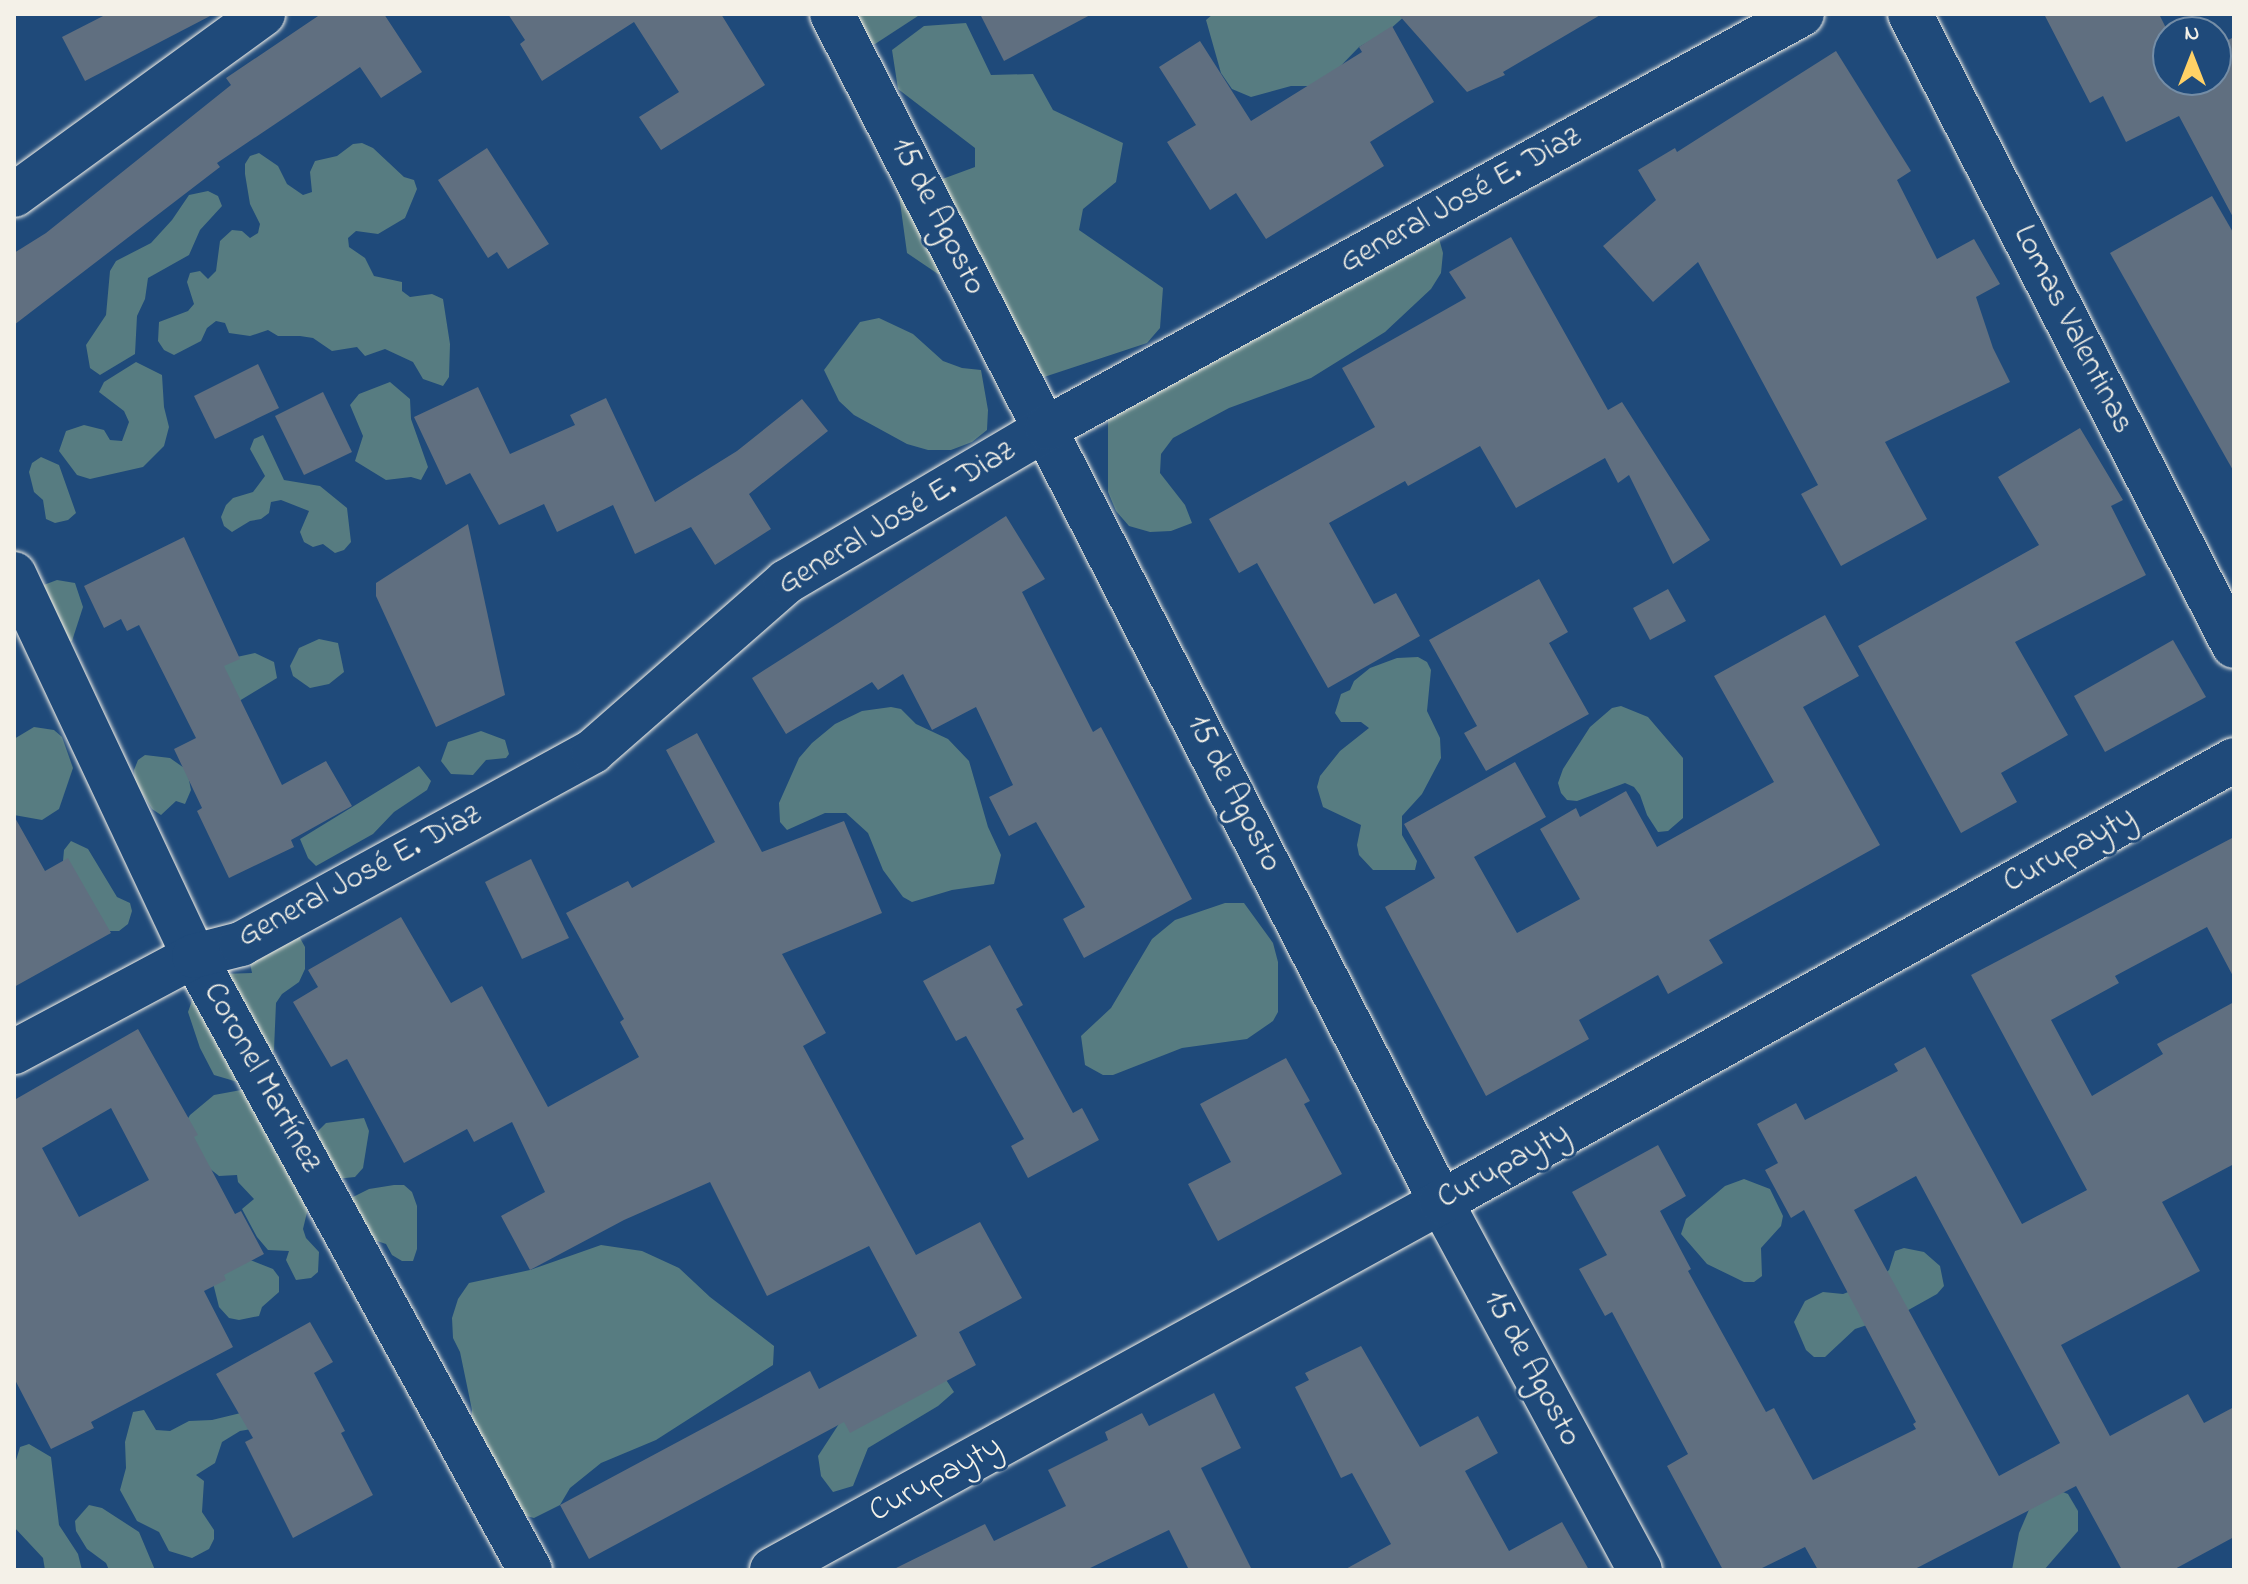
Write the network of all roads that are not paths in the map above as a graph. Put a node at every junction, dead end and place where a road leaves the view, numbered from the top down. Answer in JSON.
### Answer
{"nodes":[{"id":1,"x":263,"y":14,"type":"edge"},
{"id":2,"x":832,"y":14,"type":"edge"},
{"id":3,"x":1802,"y":14,"type":"edge"},
{"id":4,"x":1910,"y":14,"type":"edge"},
{"id":5,"x":14,"y":195,"type":"edge"},
{"id":6,"x":1047,"y":428,"type":"junction"},
{"id":7,"x":14,"y":574,"type":"edge"},
{"id":8,"x":2234,"y":646,"type":"edge"},
{"id":9,"x":2234,"y":760,"type":"edge"},
{"id":10,"x":194,"y":956,"type":"junction"},
{"id":11,"x":14,"y":1052,"type":"edge"},
{"id":12,"x":1441,"y":1202,"type":"junction"},
{"id":13,"x":530,"y":1570,"type":"edge"},
{"id":14,"x":772,"y":1570,"type":"edge"},
{"id":15,"x":1640,"y":1570,"type":"edge"}],
"edges":[{"from":1,"to":5,"type":"street"},
{"from":2,"to":6,"type":"street","name":"15 de Agosto"},
{"from":3,"to":6,"type":"street","name":"General José E. Diaz"},
{"from":4,"to":8,"type":"street","name":"Lomas Valentinas"},
{"from":6,"to":10,"type":"street","name":"General José E. Diaz"},
{"from":6,"to":12,"type":"street","name":"15 de Agosto"},
{"from":7,"to":10,"type":"street","name":"Coronel Martínez"},
{"from":9,"to":12,"type":"street","name":"Curupayty"},
{"from":10,"to":11,"type":"street","name":"General José E. Diaz"},
{"from":10,"to":13,"type":"street","name":"Coronel Martínez"},
{"from":12,"to":14,"type":"street","name":"Curupayty"},
{"from":12,"to":15,"type":"street","name":"15 de Agosto"}]}
